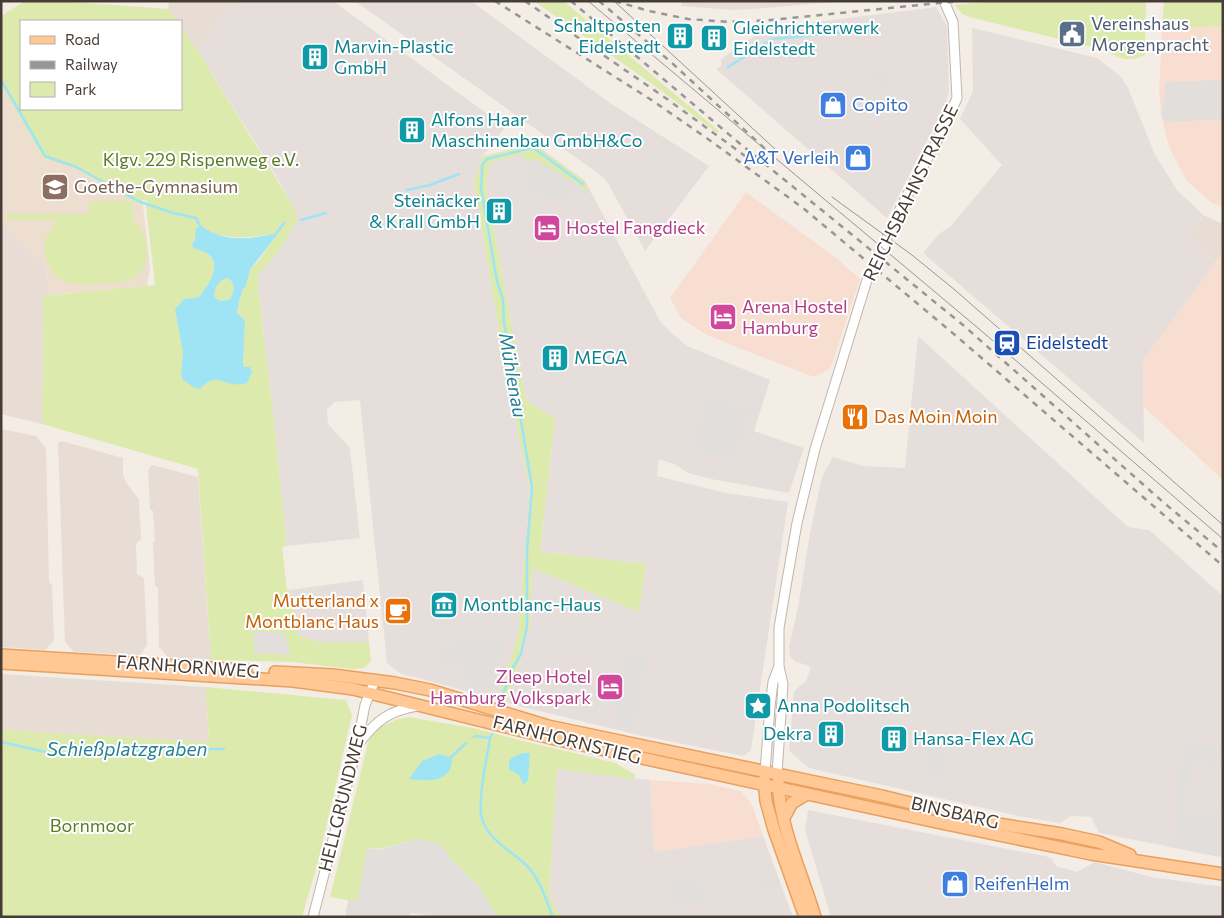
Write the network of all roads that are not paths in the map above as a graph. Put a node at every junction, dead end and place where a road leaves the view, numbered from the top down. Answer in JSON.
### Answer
{"nodes":[{"id":1,"x":944,"y":1,"type":"edge"},
{"id":2,"x":1,"y":654,"type":"edge"},
{"id":3,"x":1,"y":663,"type":"edge"},
{"id":4,"x":779,"y":666,"type":"junction"},
{"id":5,"x":375,"y":680,"type":"junction"},
{"id":6,"x":370,"y":693,"type":"junction"},
{"id":7,"x":423,"y":706,"type":"junction"},
{"id":8,"x":357,"y":746,"type":"junction"},
{"id":9,"x":765,"y":771,"type":"junction"},
{"id":10,"x":778,"y":774,"type":"junction"},
{"id":11,"x":764,"y":785,"type":"junction"},
{"id":12,"x":778,"y":788,"type":"junction"},
{"id":13,"x":807,"y":794,"type":"junction"},
{"id":14,"x":784,"y":818,"type":"junction"},
{"id":15,"x":1144,"y":861,"type":"junction"},
{"id":16,"x":1223,"y":874,"type":"edge"},
{"id":17,"x":313,"y":917,"type":"edge"},
{"id":18,"x":805,"y":917,"type":"edge"},
{"id":19,"x":815,"y":917,"type":"edge"}],
"edges":[{"from":1,"to":4,"type":"street","name":"REICHSBAHNSTRASSE"},
{"from":2,"to":5,"type":"main road","name":"FARNHORNWEG"},
{"from":3,"to":6,"type":"main road","name":"FARNHORNWEG"},
{"from":4,"to":9,"type":"street"},
{"from":4,"to":10,"type":"street"},
{"from":5,"to":6,"type":"street","name":"HELLGRUNDWEG"},
{"from":5,"to":9,"type":"main road","name":"FARNHORNSTIEG"},
{"from":6,"to":7,"type":"main road","name":"FARNHORNSTIEG"},
{"from":6,"to":8,"type":"street","name":"HELLGRUNDWEG"},
{"from":7,"to":8,"type":"street"},
{"from":7,"to":11,"type":"main road","name":"FARNHORNSTIEG"},
{"from":8,"to":17,"type":"street","name":"HELLGRUNDWEG"},
{"from":9,"to":10,"type":"main road","name":"BINSBARG"},
{"from":9,"to":11,"type":"main road"},
{"from":10,"to":12,"type":"main road"},
{"from":10,"to":15,"type":"main road","name":"BINSBARG"},
{"from":11,"to":12,"type":"main road","name":"BINSBARG"},
{"from":11,"to":18,"type":"main road"},
{"from":12,"to":13,"type":"main road","name":"BINSBARG"},
{"from":12,"to":14,"type":"main road"},
{"from":13,"to":14,"type":"main road"},
{"from":13,"to":15,"type":"main road","name":"BINSBARG"},
{"from":14,"to":19,"type":"main road"},
{"from":15,"to":16,"type":"main road","name":"BINSBARG"}]}
